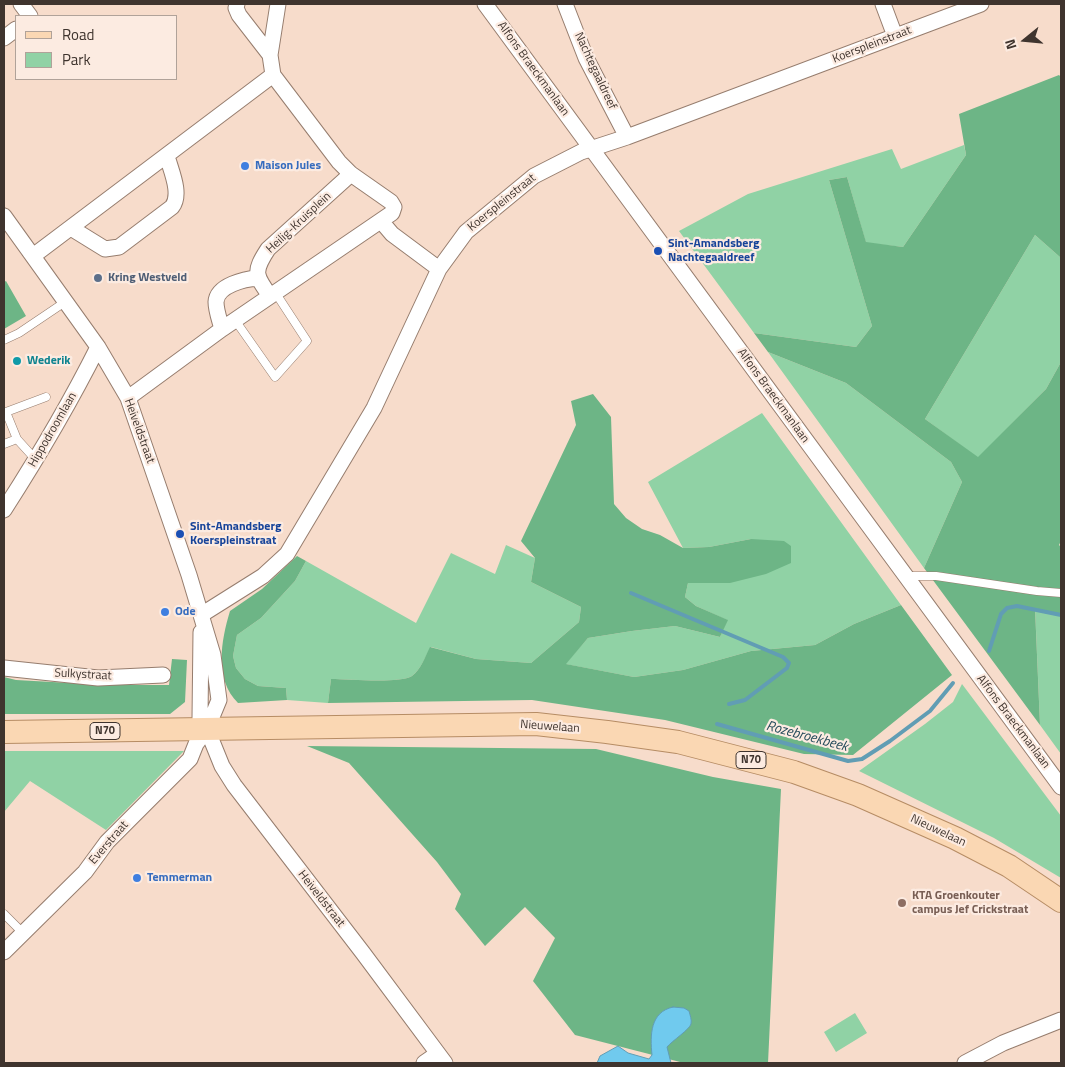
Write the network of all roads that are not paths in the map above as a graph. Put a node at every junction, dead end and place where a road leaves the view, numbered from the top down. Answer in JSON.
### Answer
{"nodes":[{"id":1,"x":22,"y":4,"type":"edge"},
{"id":2,"x":237,"y":4,"type":"edge"},
{"id":3,"x":278,"y":4,"type":"edge"},
{"id":4,"x":485,"y":4,"type":"edge"},
{"id":5,"x":565,"y":4,"type":"edge"},
{"id":6,"x":882,"y":4,"type":"edge"},
{"id":7,"x":981,"y":4,"type":"edge"},
{"id":8,"x":29,"y":15,"type":"edge"},
{"id":9,"x":15,"y":30,"type":"edge"},
{"id":10,"x":895,"y":36,"type":"junction"},
{"id":11,"x":4,"y":38,"type":"edge"},
{"id":12,"x":270,"y":55,"type":"junction"},
{"id":13,"x":273,"y":75,"type":"junction"},
{"id":14,"x":627,"y":137,"type":"junction"},
{"id":15,"x":590,"y":148,"type":"junction"},
{"id":16,"x":167,"y":156,"type":"junction"},
{"id":17,"x":351,"y":174,"type":"junction"},
{"id":18,"x":4,"y":216,"type":"edge"},
{"id":19,"x":381,"y":221,"type":"junction"},
{"id":20,"x":71,"y":228,"type":"junction"},
{"id":21,"x":33,"y":256,"type":"junction"},
{"id":22,"x":439,"y":269,"type":"junction"},
{"id":23,"x":258,"y":278,"type":"junction"},
{"id":24,"x":272,"y":294,"type":"junction"},
{"id":25,"x":65,"y":302,"type":"junction"},
{"id":26,"x":235,"y":320,"type":"junction"},
{"id":27,"x":222,"y":329,"type":"junction"},
{"id":28,"x":4,"y":340,"type":"edge"},
{"id":29,"x":98,"y":347,"type":"junction"},
{"id":30,"x":46,"y":397,"type":"dead end"},
{"id":31,"x":128,"y":398,"type":"junction"},
{"id":32,"x":5,"y":413,"type":"edge"},
{"id":33,"x":17,"y":439,"type":"junction"},
{"id":34,"x":4,"y":444,"type":"edge"},
{"id":35,"x":36,"y":460,"type":"junction"},
{"id":36,"x":4,"y":510,"type":"edge"},
{"id":37,"x":906,"y":576,"type":"junction"},
{"id":38,"x":1061,"y":593,"type":"edge"},
{"id":39,"x":201,"y":615,"type":"junction"},
{"id":40,"x":4,"y":668,"type":"edge"},
{"id":41,"x":163,"y":674,"type":"dead end"},
{"id":42,"x":207,"y":730,"type":"junction"},
{"id":43,"x":4,"y":732,"type":"edge"},
{"id":44,"x":1061,"y":787,"type":"edge"},
{"id":45,"x":1061,"y":901,"type":"edge"},
{"id":46,"x":4,"y":914,"type":"edge"},
{"id":47,"x":23,"y":933,"type":"junction"},
{"id":48,"x":4,"y":952,"type":"edge"},
{"id":49,"x":1061,"y":1020,"type":"edge"},
{"id":50,"x":441,"y":1059,"type":"edge"},
{"id":51,"x":424,"y":1063,"type":"edge"},
{"id":52,"x":965,"y":1063,"type":"edge"}],
"edges":[{"from":1,"to":8,"type":"street"},
{"from":2,"to":12,"type":"street"},
{"from":3,"to":12,"type":"street"},
{"from":4,"to":15,"type":"street","name":"Alfons Braeckmanlaan"},
{"from":5,"to":14,"type":"street","name":"Nachtegaaldreef"},
{"from":6,"to":10,"type":"street"},
{"from":7,"to":10,"type":"street","name":"Koerspleinstraat"},
{"from":9,"to":11,"type":"street"},
{"from":10,"to":14,"type":"street","name":"Koerspleinstraat"},
{"from":12,"to":13,"type":"street"},
{"from":13,"to":16,"type":"street"},
{"from":13,"to":17,"type":"street"},
{"from":14,"to":15,"type":"street","name":"Koerspleinstraat"},
{"from":15,"to":22,"type":"street","name":"Koerspleinstraat"},
{"from":15,"to":37,"type":"street","name":"Alfons Braeckmanlaan"},
{"from":16,"to":20,"type":"street"},
{"from":16,"to":20,"type":"street"},
{"from":17,"to":19,"type":"street"},
{"from":17,"to":23,"type":"street","name":"Heilig-Kruisplein"},
{"from":18,"to":21,"type":"street","name":"Heiveldstraat"},
{"from":19,"to":22,"type":"street"},
{"from":19,"to":24,"type":"street"},
{"from":20,"to":21,"type":"street"},
{"from":21,"to":25,"type":"street","name":"Heiveldstraat"},
{"from":22,"to":39,"type":"street","name":"Koerspleinstraat"},
{"from":23,"to":24,"type":"street"},
{"from":23,"to":27,"type":"street"},
{"from":24,"to":26,"type":"street"},
{"from":24,"to":26,"type":"lane"},
{"from":25,"to":28,"type":"lane"},
{"from":25,"to":29,"type":"street","name":"Heiveldstraat"},
{"from":26,"to":27,"type":"street"},
{"from":27,"to":31,"type":"street"},
{"from":29,"to":31,"type":"street","name":"Heiveldstraat"},
{"from":29,"to":35,"type":"street","name":"Hippodroomlaan"},
{"from":30,"to":32,"type":"lane"},
{"from":31,"to":39,"type":"street","name":"Heiveldstraat"},
{"from":32,"to":33,"type":"lane"},
{"from":33,"to":34,"type":"lane"},
{"from":33,"to":35,"type":"lane"},
{"from":35,"to":36,"type":"street","name":"Hippodroomlaan"},
{"from":37,"to":38,"type":"lane"},
{"from":37,"to":44,"type":"street","name":"Alfons Braeckmanlaan"},
{"from":39,"to":42,"type":"street","name":"Heiveldstraat"},
{"from":40,"to":41,"type":"street","name":"Sulkystraat"},
{"from":42,"to":43,"type":"main road","name":"Nieuwelaan","number":"N70"},
{"from":42,"to":45,"type":"main road","name":"Nieuwelaan","number":"N70"},
{"from":42,"to":47,"type":"street","name":"Everstraat"},
{"from":42,"to":50,"type":"street","name":"Heiveldstraat"},
{"from":46,"to":47,"type":"lane"},
{"from":47,"to":48,"type":"street","name":"Everstraat"},
{"from":49,"to":52,"type":"street"},
{"from":50,"to":51,"type":"street"}]}
